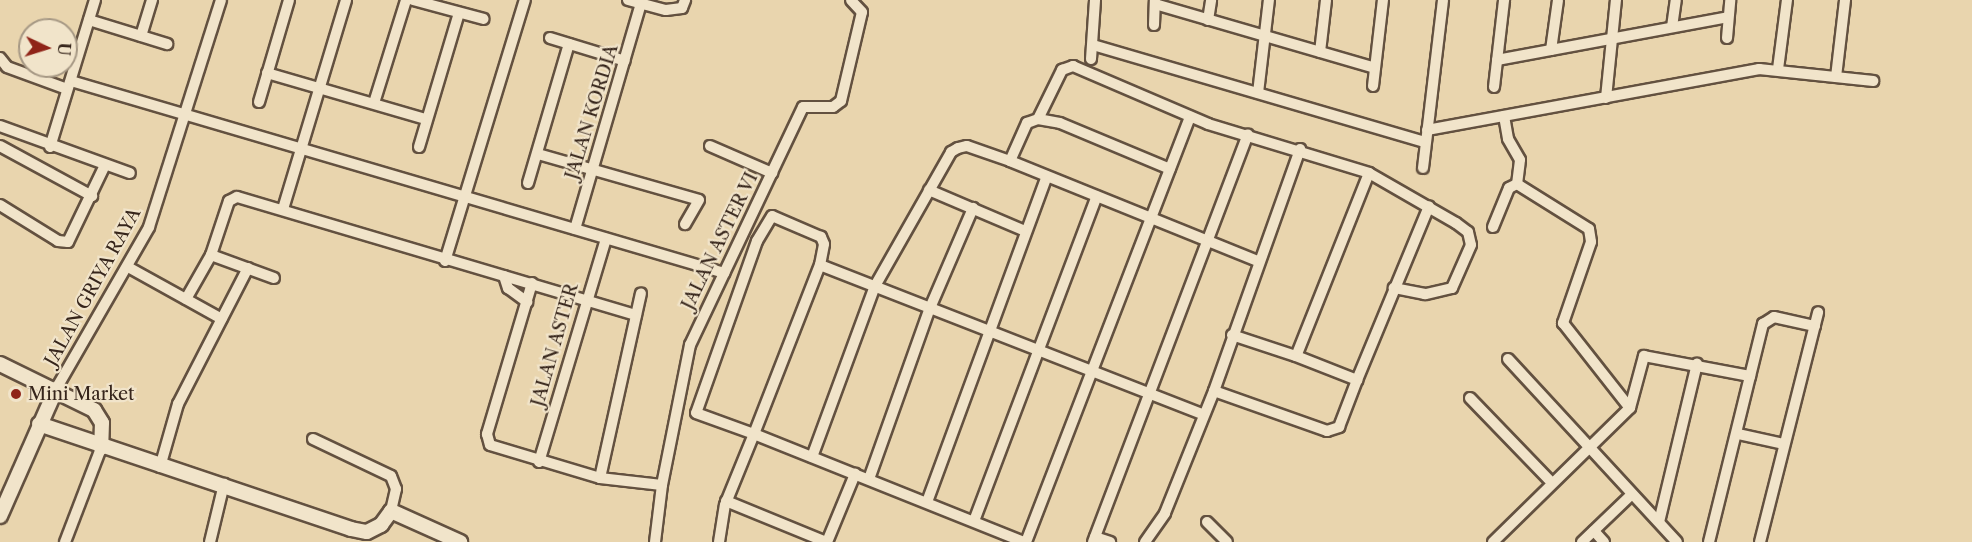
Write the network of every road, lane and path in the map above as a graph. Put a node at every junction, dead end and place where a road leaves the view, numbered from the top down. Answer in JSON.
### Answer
{"nodes":[{"id":1,"x":94,"y":0,"type":"edge"},
{"id":2,"x":152,"y":0,"type":"edge"},
{"id":3,"x":221,"y":0,"type":"edge"},
{"id":4,"x":289,"y":0,"type":"edge"},
{"id":5,"x":346,"y":0,"type":"edge"},
{"id":6,"x":406,"y":0,"type":"edge"},
{"id":7,"x":413,"y":0,"type":"edge"},
{"id":8,"x":525,"y":0,"type":"edge"},
{"id":9,"x":628,"y":0,"type":"edge"},
{"id":10,"x":685,"y":0,"type":"edge"},
{"id":11,"x":851,"y":0,"type":"edge"},
{"id":12,"x":1095,"y":0,"type":"edge"},
{"id":13,"x":1211,"y":0,"type":"edge"},
{"id":14,"x":1269,"y":0,"type":"edge"},
{"id":15,"x":1326,"y":0,"type":"edge"},
{"id":16,"x":1383,"y":0,"type":"edge"},
{"id":17,"x":1443,"y":0,"type":"edge"},
{"id":18,"x":1504,"y":0,"type":"edge"},
{"id":19,"x":1558,"y":0,"type":"edge"},
{"id":20,"x":1616,"y":0,"type":"edge"},
{"id":21,"x":1676,"y":0,"type":"edge"},
{"id":22,"x":1730,"y":0,"type":"edge"},
{"id":23,"x":1787,"y":0,"type":"edge"},
{"id":24,"x":1845,"y":0,"type":"edge"},
{"id":25,"x":1155,"y":2,"type":"edge"},
{"id":26,"x":641,"y":4,"type":"junction"},
{"id":27,"x":459,"y":13,"type":"junction"},
{"id":28,"x":1728,"y":17,"type":"junction"},
{"id":29,"x":484,"y":19,"type":"dead end"},
{"id":30,"x":88,"y":20,"type":"junction"},
{"id":31,"x":1208,"y":20,"type":"junction"},
{"id":32,"x":1154,"y":25,"type":"dead end"},
{"id":33,"x":1672,"y":27,"type":"junction"},
{"id":34,"x":141,"y":36,"type":"junction"},
{"id":35,"x":1265,"y":36,"type":"junction"},
{"id":36,"x":550,"y":38,"type":"dead end"},
{"id":37,"x":1727,"y":38,"type":"dead end"},
{"id":38,"x":1611,"y":39,"type":"junction"},
{"id":39,"x":167,"y":44,"type":"dead end"},
{"id":40,"x":569,"y":44,"type":"junction"},
{"id":41,"x":1093,"y":45,"type":"junction"},
{"id":42,"x":1551,"y":50,"type":"junction"},
{"id":43,"x":1320,"y":52,"type":"junction"},
{"id":44,"x":0,"y":58,"type":"edge"},
{"id":45,"x":1091,"y":59,"type":"dead end"},
{"id":46,"x":1497,"y":60,"type":"junction"},
{"id":47,"x":625,"y":61,"type":"junction"},
{"id":48,"x":1375,"y":68,"type":"junction"},
{"id":49,"x":1778,"y":69,"type":"junction"},
{"id":50,"x":267,"y":73,"type":"junction"},
{"id":51,"x":1836,"y":77,"type":"junction"},
{"id":52,"x":1873,"y":81,"type":"dead end"},
{"id":53,"x":69,"y":85,"type":"junction"},
{"id":54,"x":1373,"y":86,"type":"dead end"},
{"id":55,"x":1494,"y":87,"type":"dead end"},
{"id":56,"x":319,"y":88,"type":"junction"},
{"id":57,"x":1258,"y":93,"type":"junction"},
{"id":58,"x":1606,"y":98,"type":"junction"},
{"id":59,"x":259,"y":102,"type":"dead end"},
{"id":60,"x":374,"y":103,"type":"junction"},
{"id":61,"x":188,"y":116,"type":"junction"},
{"id":62,"x":1504,"y":116,"type":"junction"},
{"id":63,"x":1190,"y":117,"type":"junction"},
{"id":64,"x":426,"y":119,"type":"junction"},
{"id":65,"x":1038,"y":119,"type":"junction"},
{"id":66,"x":0,"y":126,"type":"edge"},
{"id":67,"x":1427,"y":130,"type":"junction"},
{"id":68,"x":1248,"y":135,"type":"junction"},
{"id":69,"x":1425,"y":142,"type":"junction"},
{"id":70,"x":0,"y":146,"type":"edge"},
{"id":71,"x":710,"y":146,"type":"dead end"},
{"id":72,"x":50,"y":147,"type":"junction"},
{"id":73,"x":419,"y":147,"type":"dead end"},
{"id":74,"x":1300,"y":149,"type":"junction"},
{"id":75,"x":301,"y":151,"type":"junction"},
{"id":76,"x":538,"y":154,"type":"junction"},
{"id":77,"x":1010,"y":161,"type":"junction"},
{"id":78,"x":105,"y":165,"type":"junction"},
{"id":79,"x":592,"y":168,"type":"junction"},
{"id":80,"x":1423,"y":168,"type":"dead end"},
{"id":81,"x":1170,"y":169,"type":"junction"},
{"id":82,"x":130,"y":173,"type":"dead end"},
{"id":83,"x":772,"y":173,"type":"junction"},
{"id":84,"x":1369,"y":173,"type":"junction"},
{"id":85,"x":1047,"y":176,"type":"junction"},
{"id":86,"x":528,"y":183,"type":"dead end"},
{"id":87,"x":1517,"y":184,"type":"junction"},
{"id":88,"x":929,"y":190,"type":"junction"},
{"id":89,"x":92,"y":196,"type":"junction"},
{"id":90,"x":1097,"y":196,"type":"junction"},
{"id":91,"x":466,"y":199,"type":"junction"},
{"id":92,"x":0,"y":205,"type":"edge"},
{"id":93,"x":1429,"y":206,"type":"junction"},
{"id":94,"x":973,"y":208,"type":"junction"},
{"id":95,"x":283,"y":209,"type":"junction"},
{"id":96,"x":1152,"y":218,"type":"junction"},
{"id":97,"x":685,"y":224,"type":"dead end"},
{"id":98,"x":1493,"y":227,"type":"dead end"},
{"id":99,"x":575,"y":229,"type":"junction"},
{"id":100,"x":1025,"y":231,"type":"junction"},
{"id":101,"x":606,"y":239,"type":"junction"},
{"id":102,"x":1207,"y":240,"type":"junction"},
{"id":103,"x":211,"y":255,"type":"junction"},
{"id":104,"x":445,"y":261,"type":"junction"},
{"id":105,"x":1257,"y":261,"type":"junction"},
{"id":106,"x":820,"y":265,"type":"junction"},
{"id":107,"x":128,"y":267,"type":"junction"},
{"id":108,"x":248,"y":268,"type":"junction"},
{"id":109,"x":724,"y":273,"type":"junction"},
{"id":110,"x":504,"y":276,"type":"junction"},
{"id":111,"x":274,"y":278,"type":"dead end"},
{"id":112,"x":532,"y":283,"type":"junction"},
{"id":113,"x":874,"y":286,"type":"junction"},
{"id":114,"x":1394,"y":288,"type":"junction"},
{"id":115,"x":641,"y":293,"type":"dead end"},
{"id":116,"x":186,"y":299,"type":"junction"},
{"id":117,"x":585,"y":299,"type":"junction"},
{"id":118,"x":527,"y":302,"type":"junction"},
{"id":119,"x":930,"y":308,"type":"junction"},
{"id":120,"x":1818,"y":312,"type":"dead end"},
{"id":121,"x":636,"y":315,"type":"junction"},
{"id":122,"x":222,"y":319,"type":"junction"},
{"id":123,"x":1815,"y":326,"type":"junction"},
{"id":124,"x":987,"y":330,"type":"junction"},
{"id":125,"x":1232,"y":335,"type":"junction"},
{"id":126,"x":1039,"y":350,"type":"junction"},
{"id":127,"x":1296,"y":356,"type":"junction"},
{"id":128,"x":1508,"y":359,"type":"dead end"},
{"id":129,"x":0,"y":364,"type":"edge"},
{"id":130,"x":1697,"y":364,"type":"junction"},
{"id":131,"x":1091,"y":370,"type":"junction"},
{"id":132,"x":1750,"y":376,"type":"junction"},
{"id":133,"x":1357,"y":380,"type":"junction"},
{"id":134,"x":56,"y":389,"type":"junction"},
{"id":135,"x":1214,"y":391,"type":"junction"},
{"id":136,"x":1149,"y":392,"type":"junction"},
{"id":137,"x":1470,"y":398,"type":"dead end"},
{"id":138,"x":1630,"y":408,"type":"junction"},
{"id":139,"x":1203,"y":414,"type":"junction"},
{"id":140,"x":39,"y":424,"type":"junction"},
{"id":141,"x":754,"y":434,"type":"junction"},
{"id":142,"x":1738,"y":434,"type":"junction"},
{"id":143,"x":314,"y":439,"type":"dead end"},
{"id":144,"x":1784,"y":444,"type":"junction"},
{"id":145,"x":1590,"y":446,"type":"junction"},
{"id":146,"x":101,"y":448,"type":"junction"},
{"id":147,"x":812,"y":457,"type":"junction"},
{"id":148,"x":539,"y":462,"type":"junction"},
{"id":149,"x":160,"y":466,"type":"junction"},
{"id":150,"x":855,"y":474,"type":"junction"},
{"id":151,"x":600,"y":478,"type":"junction"},
{"id":152,"x":869,"y":479,"type":"junction"},
{"id":153,"x":1552,"y":483,"type":"junction"},
{"id":154,"x":224,"y":484,"type":"junction"},
{"id":155,"x":662,"y":485,"type":"junction"},
{"id":156,"x":1632,"y":494,"type":"junction"},
{"id":157,"x":726,"y":501,"type":"junction"},
{"id":158,"x":927,"y":502,"type":"junction"},
{"id":159,"x":391,"y":511,"type":"junction"},
{"id":160,"x":0,"y":516,"type":"edge"},
{"id":161,"x":974,"y":521,"type":"junction"},
{"id":162,"x":1207,"y":522,"type":"dead end"},
{"id":163,"x":1659,"y":522,"type":"junction"},
{"id":164,"x":1594,"y":531,"type":"junction"},
{"id":165,"x":1094,"y":539,"type":"edge"},
{"id":166,"x":65,"y":542,"type":"edge"},
{"id":167,"x":210,"y":542,"type":"edge"},
{"id":168,"x":460,"y":542,"type":"edge"},
{"id":169,"x":656,"y":542,"type":"edge"},
{"id":170,"x":719,"y":542,"type":"edge"},
{"id":171,"x":827,"y":542,"type":"edge"},
{"id":172,"x":1025,"y":542,"type":"edge"},
{"id":173,"x":1110,"y":542,"type":"edge"},
{"id":174,"x":1145,"y":542,"type":"edge"},
{"id":175,"x":1227,"y":542,"type":"edge"},
{"id":176,"x":1493,"y":542,"type":"edge"},
{"id":177,"x":1582,"y":542,"type":"edge"},
{"id":178,"x":1604,"y":542,"type":"edge"},
{"id":179,"x":1677,"y":542,"type":"edge"},
{"id":180,"x":1709,"y":542,"type":"edge"},
{"id":181,"x":1761,"y":542,"type":"edge"}],
"edges":[{"from":1,"to":30,"type":"street"},
{"from":2,"to":34,"type":"street"},
{"from":3,"to":61,"type":"street","name":"JALAN GRIYA RAYA"},
{"from":4,"to":50,"type":"street"},
{"from":5,"to":56,"type":"street"},
{"from":6,"to":60,"type":"street"},
{"from":7,"to":27,"type":"street"},
{"from":8,"to":91,"type":"street"},
{"from":9,"to":26,"type":"street"},
{"from":10,"to":26,"type":"street"},
{"from":11,"to":83,"type":"street","name":"JALAN ASTER VI"},
{"from":12,"to":41,"type":"street"},
{"from":13,"to":31,"type":"street"},
{"from":14,"to":35,"type":"street"},
{"from":15,"to":43,"type":"street"},
{"from":16,"to":48,"type":"street"},
{"from":17,"to":67,"type":"street"},
{"from":18,"to":46,"type":"street"},
{"from":19,"to":42,"type":"street"},
{"from":20,"to":38,"type":"street"},
{"from":21,"to":33,"type":"street"},
{"from":22,"to":28,"type":"street"},
{"from":23,"to":49,"type":"street"},
{"from":24,"to":51,"type":"street"},
{"from":25,"to":31,"type":"street"},
{"from":25,"to":32,"type":"street"},
{"from":26,"to":47,"type":"street","name":"JALAN KORDIA"},
{"from":27,"to":29,"type":"street"},
{"from":27,"to":64,"type":"street"},
{"from":28,"to":33,"type":"street"},
{"from":28,"to":37,"type":"street"},
{"from":30,"to":34,"type":"street"},
{"from":30,"to":53,"type":"street"},
{"from":31,"to":35,"type":"street"},
{"from":33,"to":38,"type":"street"},
{"from":34,"to":39,"type":"street"},
{"from":35,"to":43,"type":"street"},
{"from":35,"to":57,"type":"street"},
{"from":36,"to":40,"type":"street"},
{"from":38,"to":42,"type":"street"},
{"from":38,"to":58,"type":"street"},
{"from":40,"to":47,"type":"street"},
{"from":40,"to":76,"type":"street"},
{"from":41,"to":45,"type":"street"},
{"from":41,"to":57,"type":"street"},
{"from":42,"to":46,"type":"street"},
{"from":43,"to":48,"type":"street"},
{"from":44,"to":53,"type":"street"},
{"from":46,"to":55,"type":"street"},
{"from":47,"to":79,"type":"street","name":"JALAN KORDIA"},
{"from":48,"to":54,"type":"street"},
{"from":49,"to":51,"type":"street"},
{"from":49,"to":58,"type":"street"},
{"from":50,"to":56,"type":"street"},
{"from":50,"to":59,"type":"street"},
{"from":51,"to":52,"type":"street"},
{"from":53,"to":61,"type":"street"},
{"from":53,"to":72,"type":"street"},
{"from":56,"to":60,"type":"street"},
{"from":56,"to":75,"type":"street"},
{"from":57,"to":69,"type":"street"},
{"from":58,"to":62,"type":"street"},
{"from":60,"to":64,"type":"street"},
{"from":61,"to":75,"type":"street"},
{"from":61,"to":107,"type":"street","name":"JALAN GRIYA RAYA"},
{"from":62,"to":67,"type":"street"},
{"from":62,"to":87,"type":"street"},
{"from":63,"to":65,"type":"street"},
{"from":63,"to":68,"type":"street"},
{"from":63,"to":81,"type":"street"},
{"from":64,"to":73,"type":"street"},
{"from":65,"to":77,"type":"street"},
{"from":65,"to":81,"type":"street"},
{"from":66,"to":72,"type":"street"},
{"from":67,"to":69,"type":"street"},
{"from":68,"to":74,"type":"street"},
{"from":68,"to":102,"type":"street"},
{"from":69,"to":80,"type":"street"},
{"from":70,"to":89,"type":"street"},
{"from":71,"to":83,"type":"street"},
{"from":72,"to":78,"type":"street"},
{"from":74,"to":84,"type":"street"},
{"from":74,"to":105,"type":"street"},
{"from":75,"to":91,"type":"street"},
{"from":75,"to":95,"type":"street"},
{"from":76,"to":79,"type":"street"},
{"from":76,"to":86,"type":"street"},
{"from":77,"to":85,"type":"street"},
{"from":77,"to":88,"type":"street"},
{"from":78,"to":82,"type":"street"},
{"from":78,"to":89,"type":"street"},
{"from":79,"to":97,"type":"street"},
{"from":79,"to":99,"type":"street","name":"JALAN KORDIA"},
{"from":81,"to":96,"type":"street"},
{"from":83,"to":109,"type":"street","name":"JALAN ASTER VI"},
{"from":84,"to":93,"type":"street"},
{"from":84,"to":127,"type":"street"},
{"from":85,"to":90,"type":"street"},
{"from":85,"to":100,"type":"street"},
{"from":87,"to":98,"type":"street"},
{"from":87,"to":138,"type":"street"},
{"from":88,"to":94,"type":"street"},
{"from":88,"to":113,"type":"street"},
{"from":89,"to":92,"type":"street"},
{"from":90,"to":96,"type":"street"},
{"from":90,"to":126,"type":"street"},
{"from":91,"to":99,"type":"street"},
{"from":91,"to":104,"type":"street"},
{"from":93,"to":114,"type":"street"},
{"from":93,"to":114,"type":"street"},
{"from":94,"to":100,"type":"street"},
{"from":94,"to":119,"type":"street"},
{"from":95,"to":103,"type":"street"},
{"from":95,"to":104,"type":"street"},
{"from":96,"to":102,"type":"street"},
{"from":96,"to":131,"type":"street"},
{"from":99,"to":101,"type":"street"},
{"from":100,"to":124,"type":"street"},
{"from":101,"to":109,"type":"street"},
{"from":101,"to":117,"type":"street","name":"JALAN ASTER"},
{"from":102,"to":105,"type":"street"},
{"from":102,"to":136,"type":"street"},
{"from":103,"to":108,"type":"street"},
{"from":103,"to":116,"type":"street"},
{"from":104,"to":110,"type":"street"},
{"from":105,"to":125,"type":"street"},
{"from":106,"to":113,"type":"street"},
{"from":106,"to":141,"type":"street"},
{"from":106,"to":141,"type":"street"},
{"from":107,"to":116,"type":"street"},
{"from":107,"to":134,"type":"street","name":"JALAN GRIYA RAYA"},
{"from":108,"to":111,"type":"street"},
{"from":108,"to":122,"type":"street"},
{"from":109,"to":155,"type":"street","name":"JALAN ASTER VI"},
{"from":110,"to":112,"type":"street"},
{"from":110,"to":118,"type":"street"},
{"from":112,"to":117,"type":"street"},
{"from":112,"to":118,"type":"street"},
{"from":113,"to":119,"type":"street"},
{"from":113,"to":147,"type":"street"},
{"from":114,"to":133,"type":"street"},
{"from":115,"to":121,"type":"street"},
{"from":116,"to":122,"type":"street"},
{"from":117,"to":121,"type":"street"},
{"from":117,"to":148,"type":"street","name":"JALAN ASTER"},
{"from":118,"to":148,"type":"street"},
{"from":119,"to":124,"type":"street"},
{"from":119,"to":152,"type":"street"},
{"from":120,"to":123,"type":"street"},
{"from":121,"to":151,"type":"street"},
{"from":122,"to":149,"type":"street"},
{"from":123,"to":132,"type":"street"},
{"from":123,"to":144,"type":"street"},
{"from":124,"to":126,"type":"street"},
{"from":124,"to":158,"type":"street"},
{"from":125,"to":127,"type":"street"},
{"from":125,"to":135,"type":"street"},
{"from":126,"to":131,"type":"street"},
{"from":126,"to":161,"type":"street"},
{"from":127,"to":133,"type":"street"},
{"from":128,"to":145,"type":"street"},
{"from":129,"to":134,"type":"street"},
{"from":130,"to":132,"type":"street"},
{"from":130,"to":138,"type":"street"},
{"from":130,"to":163,"type":"street"},
{"from":131,"to":136,"type":"street"},
{"from":131,"to":172,"type":"street"},
{"from":132,"to":142,"type":"street"},
{"from":133,"to":135,"type":"street"},
{"from":134,"to":140,"type":"street","name":"JALAN GRIYA RAYA"},
{"from":134,"to":146,"type":"street"},
{"from":135,"to":139,"type":"street"},
{"from":136,"to":139,"type":"street"},
{"from":136,"to":165,"type":"street"},
{"from":137,"to":153,"type":"street"},
{"from":138,"to":145,"type":"street"},
{"from":139,"to":174,"type":"street"},
{"from":140,"to":146,"type":"street"},
{"from":140,"to":160,"type":"street","name":"JALAN GRIYA RAYA"},
{"from":141,"to":147,"type":"street"},
{"from":141,"to":157,"type":"street"},
{"from":142,"to":144,"type":"street"},
{"from":142,"to":180,"type":"street"},
{"from":143,"to":159,"type":"street"},
{"from":144,"to":181,"type":"street"},
{"from":145,"to":153,"type":"street"},
{"from":145,"to":156,"type":"street"},
{"from":146,"to":149,"type":"street"},
{"from":146,"to":166,"type":"street"},
{"from":147,"to":150,"type":"street"},
{"from":148,"to":151,"type":"street"},
{"from":149,"to":154,"type":"street"},
{"from":150,"to":152,"type":"street"},
{"from":150,"to":171,"type":"street"},
{"from":151,"to":155,"type":"street"},
{"from":152,"to":158,"type":"street"},
{"from":153,"to":176,"type":"street"},
{"from":154,"to":159,"type":"street"},
{"from":154,"to":167,"type":"street"},
{"from":155,"to":169,"type":"street","name":"JALAN ASTER VI"},
{"from":156,"to":163,"type":"street"},
{"from":156,"to":164,"type":"street"},
{"from":157,"to":170,"type":"street"},
{"from":157,"to":171,"type":"street"},
{"from":158,"to":161,"type":"street"},
{"from":159,"to":168,"type":"street"},
{"from":161,"to":172,"type":"street"},
{"from":162,"to":175,"type":"street"},
{"from":163,"to":179,"type":"street"},
{"from":164,"to":177,"type":"street"},
{"from":164,"to":178,"type":"street"},
{"from":165,"to":173,"type":"street"}]}
